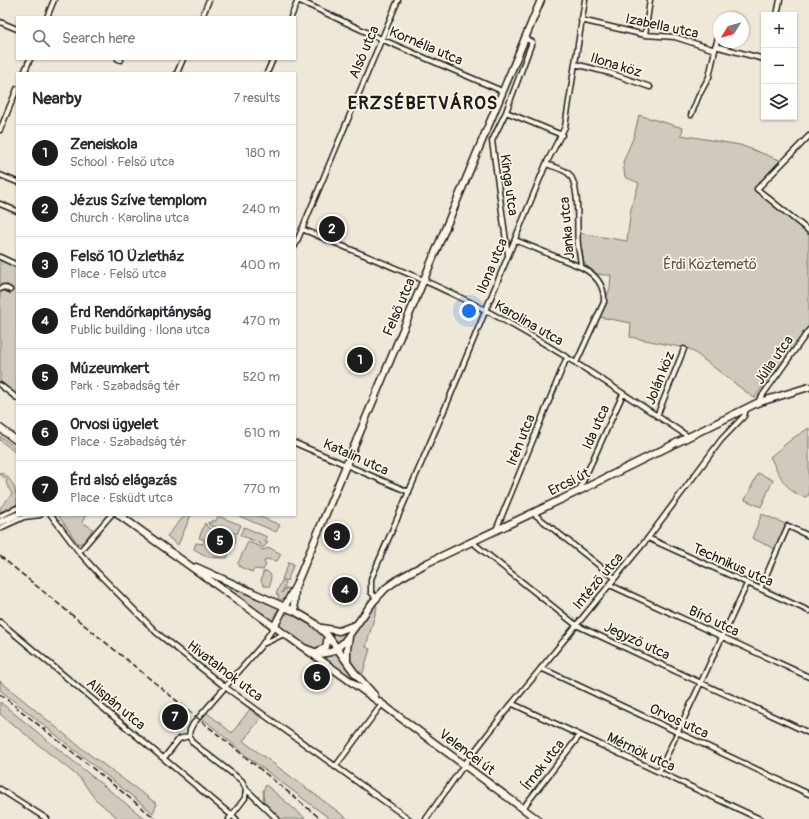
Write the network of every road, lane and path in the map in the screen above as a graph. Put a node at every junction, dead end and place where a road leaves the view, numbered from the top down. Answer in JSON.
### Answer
{"nodes":[{"id":1,"x":54,"y":0,"type":"edge"},
{"id":2,"x":209,"y":0,"type":"edge"},
{"id":3,"x":298,"y":0,"type":"edge"},
{"id":4,"x":398,"y":0,"type":"edge"},
{"id":5,"x":541,"y":0,"type":"edge"},
{"id":6,"x":585,"y":0,"type":"edge"},
{"id":7,"x":650,"y":0,"type":"edge"},
{"id":8,"x":780,"y":0,"type":"edge"},
{"id":9,"x":778,"y":12,"type":"edge"},
{"id":10,"x":47,"y":16,"type":"edge"},
{"id":11,"x":202,"y":16,"type":"edge"},
{"id":12,"x":291,"y":16,"type":"edge"},
{"id":13,"x":581,"y":20,"type":"junction"},
{"id":14,"x":0,"y":22,"type":"edge"},
{"id":15,"x":16,"y":29,"type":"edge"},
{"id":16,"x":645,"y":35,"type":"junction"},
{"id":17,"x":524,"y":38,"type":"junction"},
{"id":18,"x":381,"y":39,"type":"junction"},
{"id":19,"x":713,"y":47,"type":"edge"},
{"id":20,"x":715,"y":48,"type":"joint"},
{"id":21,"x":761,"y":58,"type":"edge"},
{"id":22,"x":30,"y":60,"type":"edge"},
{"id":23,"x":184,"y":60,"type":"edge"},
{"id":24,"x":273,"y":60,"type":"edge"},
{"id":25,"x":574,"y":64,"type":"junction"},
{"id":26,"x":24,"y":72,"type":"edge"},
{"id":27,"x":178,"y":72,"type":"edge"},
{"id":28,"x":267,"y":72,"type":"edge"},
{"id":29,"x":650,"y":87,"type":"dead end"},
{"id":30,"x":16,"y":91,"type":"edge"},
{"id":31,"x":502,"y":91,"type":"junction"},
{"id":32,"x":506,"y":112,"type":"junction"},
{"id":33,"x":691,"y":115,"type":"dead end"},
{"id":34,"x":2,"y":120,"type":"edge"},
{"id":35,"x":0,"y":130,"type":"edge"},
{"id":36,"x":562,"y":135,"type":"junction"},
{"id":37,"x":809,"y":136,"type":"edge"},
{"id":38,"x":546,"y":164,"type":"junction"},
{"id":39,"x":0,"y":174,"type":"edge"},
{"id":40,"x":16,"y":182,"type":"edge"},
{"id":41,"x":0,"y":204,"type":"edge"},
{"id":42,"x":16,"y":211,"type":"edge"},
{"id":43,"x":302,"y":228,"type":"junction"},
{"id":44,"x":809,"y":231,"type":"edge"},
{"id":45,"x":515,"y":240,"type":"junction"},
{"id":46,"x":296,"y":243,"type":"edge"},
{"id":47,"x":508,"y":256,"type":"junction"},
{"id":48,"x":0,"y":257,"type":"edge"},
{"id":49,"x":16,"y":265,"type":"edge"},
{"id":50,"x":581,"y":267,"type":"junction"},
{"id":51,"x":423,"y":280,"type":"junction"},
{"id":52,"x":0,"y":289,"type":"edge"},
{"id":53,"x":10,"y":290,"type":"dead end"},
{"id":54,"x":485,"y":310,"type":"junction"},
{"id":55,"x":809,"y":330,"type":"edge"},
{"id":56,"x":684,"y":349,"type":"dead end"},
{"id":57,"x":567,"y":357,"type":"junction"},
{"id":58,"x":576,"y":364,"type":"junction"},
{"id":59,"x":0,"y":385,"type":"edge"},
{"id":60,"x":809,"y":387,"type":"edge"},
{"id":61,"x":623,"y":394,"type":"junction"},
{"id":62,"x":16,"y":397,"type":"edge"},
{"id":63,"x":757,"y":403,"type":"junction"},
{"id":64,"x":746,"y":409,"type":"junction"},
{"id":65,"x":657,"y":416,"type":"junction"},
{"id":66,"x":0,"y":428,"type":"edge"},
{"id":67,"x":689,"y":437,"type":"junction"},
{"id":68,"x":16,"y":440,"type":"edge"},
{"id":69,"x":296,"y":443,"type":"edge"},
{"id":70,"x":346,"y":464,"type":"junction"},
{"id":71,"x":579,"y":491,"type":"junction"},
{"id":72,"x":408,"y":492,"type":"junction"},
{"id":73,"x":16,"y":508,"type":"edge"},
{"id":74,"x":533,"y":513,"type":"junction"},
{"id":75,"x":16,"y":515,"type":"edge"},
{"id":76,"x":0,"y":516,"type":"edge"},
{"id":77,"x":32,"y":516,"type":"edge"},
{"id":78,"x":53,"y":516,"type":"edge"},
{"id":79,"x":110,"y":516,"type":"edge"},
{"id":80,"x":120,"y":516,"type":"edge"},
{"id":81,"x":0,"y":522,"type":"edge"},
{"id":82,"x":0,"y":528,"type":"edge"},
{"id":83,"x":496,"y":531,"type":"junction"},
{"id":84,"x":809,"y":536,"type":"edge"},
{"id":85,"x":648,"y":538,"type":"junction"},
{"id":86,"x":472,"y":542,"type":"junction"},
{"id":87,"x":79,"y":552,"type":"junction"},
{"id":88,"x":178,"y":558,"type":"junction"},
{"id":89,"x":615,"y":578,"type":"junction"},
{"id":90,"x":747,"y":584,"type":"junction"},
{"id":91,"x":296,"y":585,"type":"junction"},
{"id":92,"x":610,"y":585,"type":"junction"},
{"id":93,"x":760,"y":589,"type":"junction"},
{"id":94,"x":376,"y":598,"type":"junction"},
{"id":95,"x":284,"y":607,"type":"junction"},
{"id":96,"x":809,"y":611,"type":"edge"},
{"id":97,"x":296,"y":612,"type":"junction"},
{"id":98,"x":0,"y":622,"type":"edge"},
{"id":99,"x":357,"y":624,"type":"junction"},
{"id":100,"x":576,"y":625,"type":"junction"},
{"id":101,"x":319,"y":626,"type":"junction"},
{"id":102,"x":274,"y":627,"type":"junction"},
{"id":103,"x":284,"y":634,"type":"junction"},
{"id":104,"x":350,"y":635,"type":"junction"},
{"id":105,"x":328,"y":636,"type":"junction"},
{"id":106,"x":722,"y":636,"type":"junction"},
{"id":107,"x":261,"y":646,"type":"junction"},
{"id":108,"x":304,"y":648,"type":"junction"},
{"id":109,"x":337,"y":648,"type":"junction"},
{"id":110,"x":316,"y":653,"type":"junction"},
{"id":111,"x":347,"y":663,"type":"junction"},
{"id":112,"x":541,"y":668,"type":"junction"},
{"id":113,"x":809,"y":677,"type":"edge"},
{"id":114,"x":701,"y":682,"type":"junction"},
{"id":115,"x":225,"y":687,"type":"junction"},
{"id":116,"x":382,"y":704,"type":"junction"},
{"id":117,"x":513,"y":704,"type":"junction"},
{"id":118,"x":677,"y":732,"type":"junction"},
{"id":119,"x":809,"y":733,"type":"edge"},
{"id":120,"x":580,"y":735,"type":"junction"},
{"id":121,"x":189,"y":736,"type":"junction"},
{"id":122,"x":164,"y":758,"type":"junction"},
{"id":123,"x":464,"y":765,"type":"junction"},
{"id":124,"x":335,"y":766,"type":"junction"},
{"id":125,"x":659,"y":772,"type":"junction"},
{"id":126,"x":0,"y":789,"type":"edge"},
{"id":127,"x":246,"y":789,"type":"junction"},
{"id":128,"x":809,"y":794,"type":"edge"},
{"id":129,"x":523,"y":808,"type":"junction"},
{"id":130,"x":231,"y":817,"type":"edge"},
{"id":131,"x":47,"y":819,"type":"edge"},
{"id":132,"x":236,"y":819,"type":"edge"},
{"id":133,"x":277,"y":819,"type":"edge"},
{"id":134,"x":409,"y":819,"type":"edge"},
{"id":135,"x":426,"y":819,"type":"edge"},
{"id":136,"x":538,"y":819,"type":"edge"},
{"id":137,"x":760,"y":819,"type":"edge"}],
"edges":[{"from":1,"to":10,"type":"street"},
{"from":2,"to":11,"type":"street"},
{"from":3,"to":12,"type":"street"},
{"from":3,"to":18,"type":"street","name":"Kornélia utca"},
{"from":4,"to":18,"type":"street","name":"Alsó utca"},
{"from":5,"to":17,"type":"main road","name":"Felső utca"},
{"from":6,"to":13,"type":"street","name":"Ilona utca"},
{"from":7,"to":16,"type":"street"},
{"from":8,"to":9,"type":"street"},
{"from":13,"to":16,"type":"street","name":"Izabella utca"},
{"from":13,"to":25,"type":"street","name":"Ilona utca"},
{"from":14,"to":15,"type":"street"},
{"from":16,"to":19,"type":"street","name":"Izabella utca"},
{"from":17,"to":31,"type":"main road","name":"Felső utca"},
{"from":17,"to":32,"type":"street"},
{"from":18,"to":31,"type":"street","name":"Kornélia utca"},
{"from":18,"to":43,"type":"street","name":"Alsó utca"},
{"from":20,"to":21,"type":"street","name":"Izabella utca"},
{"from":20,"to":33,"type":"street"},
{"from":22,"to":26,"type":"street"},
{"from":23,"to":27,"type":"street"},
{"from":24,"to":28,"type":"street"},
{"from":25,"to":29,"type":"street","name":"Ilona köz"},
{"from":25,"to":36,"type":"street","name":"Ilona utca"},
{"from":30,"to":34,"type":"street"},
{"from":31,"to":51,"type":"main road","name":"Felső utca"},
{"from":32,"to":36,"type":"street"},
{"from":32,"to":47,"type":"street","name":"Kinga utca"},
{"from":34,"to":35,"type":"street"},
{"from":36,"to":38,"type":"street","name":"Ilona utca"},
{"from":37,"to":44,"type":"street"},
{"from":38,"to":45,"type":"street","name":"Ilona utca"},
{"from":38,"to":50,"type":"street","name":"Janka utca"},
{"from":39,"to":40,"type":"street"},
{"from":41,"to":42,"type":"street"},
{"from":43,"to":46,"type":"street","name":"Alsó utca"},
{"from":43,"to":51,"type":"street","name":"Karolina utca"},
{"from":45,"to":47,"type":"street","name":"Ilona utca"},
{"from":45,"to":50,"type":"street"},
{"from":47,"to":54,"type":"street","name":"Ilona utca"},
{"from":48,"to":49,"type":"street"},
{"from":50,"to":58,"type":"street","name":"Janka utca"},
{"from":51,"to":54,"type":"street","name":"Karolina utca"},
{"from":51,"to":70,"type":"main road","name":"Felső utca"},
{"from":52,"to":53,"type":"street"},
{"from":54,"to":57,"type":"street","name":"Karolina utca"},
{"from":54,"to":72,"type":"street","name":"Ilona utca"},
{"from":55,"to":63,"type":"street","name":"Júlia utca"},
{"from":56,"to":65,"type":"street","name":"Jolán köz"},
{"from":57,"to":58,"type":"street","name":"Karolina utca"},
{"from":57,"to":83,"type":"street","name":"Irén utca"},
{"from":58,"to":61,"type":"street","name":"Karolina utca"},
{"from":59,"to":62,"type":"street"},
{"from":60,"to":63,"type":"main road","name":"Ercsi út"},
{"from":61,"to":65,"type":"street","name":"Karolina utca"},
{"from":61,"to":71,"type":"street","name":"Ida utca"},
{"from":63,"to":64,"type":"main road","name":"Ercsi út"},
{"from":64,"to":67,"type":"main road","name":"Ercsi út"},
{"from":64,"to":85,"type":"street","name":"Intéző utca"},
{"from":65,"to":67,"type":"street","name":"Karolina utca"},
{"from":66,"to":68,"type":"main road"},
{"from":67,"to":71,"type":"main road","name":"Ercsi út"},
{"from":69,"to":70,"type":"street","name":"Katalin utca"},
{"from":70,"to":72,"type":"street","name":"Katalin utca"},
{"from":70,"to":91,"type":"main road","name":"Felső utca"},
{"from":71,"to":74,"type":"main road","name":"Ercsi út"},
{"from":72,"to":94,"type":"street","name":"Ilona utca"},
{"from":73,"to":76,"type":"street"},
{"from":74,"to":83,"type":"main road","name":"Ercsi út"},
{"from":74,"to":89,"type":"street"},
{"from":75,"to":81,"type":"main road"},
{"from":77,"to":82,"type":"street"},
{"from":78,"to":87,"type":"street","name":"Hivatalnok utca"},
{"from":79,"to":87,"type":"street"},
{"from":80,"to":88,"type":"main road"},
{"from":83,"to":86,"type":"main road","name":"Ercsi út"},
{"from":84,"to":93,"type":"street"},
{"from":85,"to":89,"type":"street","name":"Intéző utca"},
{"from":85,"to":90,"type":"street","name":"Technikus utca"},
{"from":86,"to":94,"type":"main road","name":"Ercsi út"},
{"from":86,"to":100,"type":"street","name":"Jegyző utca"},
{"from":87,"to":115,"type":"street","name":"Hivatalnok utca"},
{"from":88,"to":95,"type":"main road"},
{"from":88,"to":102,"type":"main road"},
{"from":89,"to":92,"type":"street","name":"Intéző utca"},
{"from":90,"to":93,"type":"street","name":"Technikus utca"},
{"from":90,"to":106,"type":"street"},
{"from":91,"to":95,"type":"main road","name":"Felső utca"},
{"from":91,"to":97,"type":"main road","name":"Felső utca"},
{"from":92,"to":100,"type":"street","name":"Intéző utca"},
{"from":92,"to":106,"type":"street","name":"Bíró utca"},
{"from":93,"to":96,"type":"street","name":"Technikus utca"},
{"from":94,"to":99,"type":"main road","name":"Ercsi út"},
{"from":95,"to":97,"type":"main road"},
{"from":95,"to":102,"type":"main road","name":"Felső utca"},
{"from":97,"to":101,"type":"main road"},
{"from":98,"to":122,"type":"street","name":"Alispán utca"},
{"from":99,"to":101,"type":"main road"},
{"from":99,"to":104,"type":"main road","name":"Ercsi út"},
{"from":100,"to":112,"type":"street","name":"Intéző utca"},
{"from":100,"to":114,"type":"street","name":"Jegyző utca"},
{"from":101,"to":105,"type":"main road"},
{"from":102,"to":103,"type":"main road"},
{"from":102,"to":107,"type":"street"},
{"from":103,"to":107,"type":"street"},
{"from":103,"to":108,"type":"main road"},
{"from":104,"to":109,"type":"main road"},
{"from":104,"to":111,"type":"main road"},
{"from":105,"to":109,"type":"main road"},
{"from":105,"to":110,"type":"main road"},
{"from":106,"to":113,"type":"street","name":"Bíró utca"},
{"from":106,"to":114,"type":"street"},
{"from":107,"to":115,"type":"street"},
{"from":108,"to":110,"type":"main road"},
{"from":108,"to":116,"type":"main road"},
{"from":109,"to":110,"type":"main road"},
{"from":109,"to":111,"type":"main road"},
{"from":111,"to":116,"type":"main road"},
{"from":112,"to":117,"type":"street","name":"Intéző utca"},
{"from":112,"to":118,"type":"street","name":"Orvos utca"},
{"from":114,"to":118,"type":"street"},
{"from":114,"to":119,"type":"street","name":"Jegyző utca"},
{"from":115,"to":121,"type":"street"},
{"from":115,"to":124,"type":"street","name":"Hivatalnok utca"},
{"from":116,"to":123,"type":"main road","name":"Velencei út"},
{"from":116,"to":124,"type":"street"},
{"from":117,"to":120,"type":"street","name":"Mérnök utca"},
{"from":117,"to":123,"type":"street","name":"Intéző utca"},
{"from":118,"to":125,"type":"street"},
{"from":118,"to":128,"type":"street","name":"Orvos utca"},
{"from":120,"to":125,"type":"street","name":"Mérnök utca"},
{"from":120,"to":129,"type":"street","name":"Írnok utca"},
{"from":121,"to":122,"type":"street"},
{"from":121,"to":127,"type":"street"},
{"from":122,"to":130,"type":"street","name":"Alispán utca"},
{"from":123,"to":129,"type":"main road","name":"Velencei út"},
{"from":123,"to":135,"type":"street","name":"Intéző utca"},
{"from":124,"to":134,"type":"street","name":"Hivatalnok utca"},
{"from":125,"to":137,"type":"street","name":"Mérnök utca"},
{"from":126,"to":131,"type":"street"},
{"from":127,"to":130,"type":"street"},
{"from":127,"to":133,"type":"street"},
{"from":129,"to":136,"type":"main road","name":"Velencei út"},
{"from":130,"to":132,"type":"street","name":"Alispán utca"}]}
